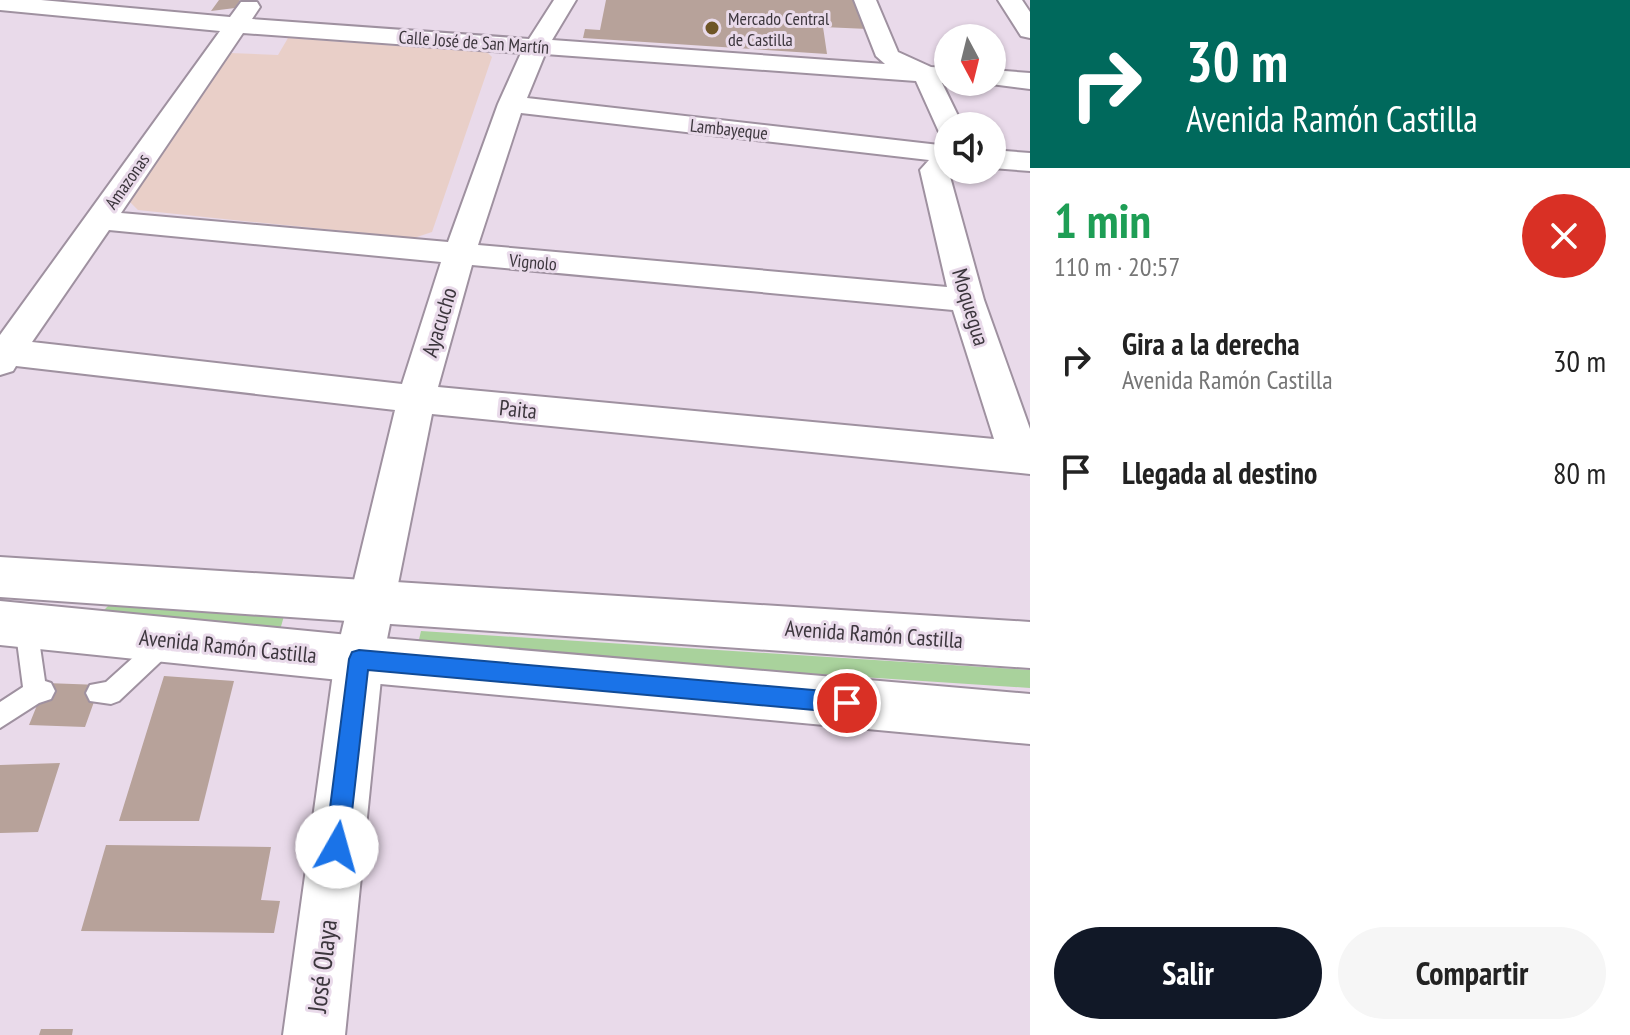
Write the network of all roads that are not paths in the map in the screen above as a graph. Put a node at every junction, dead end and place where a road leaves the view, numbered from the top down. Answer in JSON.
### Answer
{"nodes":[{"id":1,"x":254,"y":0,"type":"edge"},
{"id":2,"x":565,"y":0,"type":"edge"},
{"id":3,"x":865,"y":0,"type":"edge"},
{"id":4,"x":1010,"y":0,"type":"edge"},
{"id":5,"x":0,"y":3,"type":"edge"},
{"id":6,"x":37,"y":3,"type":"edge"},
{"id":7,"x":372,"y":13,"type":"dead end"},
{"id":8,"x":236,"y":25,"type":"junction"},
{"id":9,"x":11,"y":26,"type":"dead end"},
{"id":10,"x":1030,"y":31,"type":"edge"},
{"id":11,"x":357,"y":34,"type":"junction"},
{"id":12,"x":537,"y":45,"type":"junction"},
{"id":13,"x":934,"y":74,"type":"edge"},
{"id":14,"x":934,"y":75,"type":"edge"},
{"id":15,"x":1006,"y":79,"type":"edge"},
{"id":16,"x":1030,"y":81,"type":"edge"},
{"id":17,"x":511,"y":104,"type":"junction"},
{"id":18,"x":934,"y":152,"type":"edge"},
{"id":19,"x":1006,"y":160,"type":"edge"},
{"id":20,"x":1030,"y":162,"type":"edge"},
{"id":21,"x":938,"y":184,"type":"edge"},
{"id":22,"x":100,"y":220,"type":"junction"},
{"id":23,"x":459,"y":255,"type":"junction"},
{"id":24,"x":967,"y":300,"type":"junction"},
{"id":25,"x":3,"y":357,"type":"edge"},
{"id":26,"x":416,"y":399,"type":"junction"},
{"id":27,"x":1025,"y":458,"type":"edge"},
{"id":28,"x":0,"y":579,"type":"edge"},
{"id":29,"x":374,"y":602,"type":"junction"},
{"id":30,"x":9,"y":612,"type":"edge"},
{"id":31,"x":168,"y":640,"type":"junction"},
{"id":32,"x":1030,"y":645,"type":"edge"},
{"id":33,"x":359,"y":659,"type":"junction"},
{"id":34,"x":98,"y":693,"type":"dead end"},
{"id":35,"x":0,"y":716,"type":"edge"},
{"id":36,"x":1030,"y":719,"type":"edge"},
{"id":37,"x":314,"y":1035,"type":"edge"}],
"edges":[{"from":1,"to":8,"type":"street","name":"Amazonas"},
{"from":2,"to":12,"type":"street","name":"Ayacucho"},
{"from":3,"to":13,"type":"street"},
{"from":4,"to":10,"type":"main road"},
{"from":5,"to":6,"type":"street","name":"Calle José de San Martín"},
{"from":6,"to":8,"type":"street","name":"Calle José de San Martín"},
{"from":6,"to":9,"type":"street"},
{"from":7,"to":11,"type":"street"},
{"from":8,"to":11,"type":"street","name":"Calle José de San Martín"},
{"from":8,"to":22,"type":"street","name":"Amazonas"},
{"from":11,"to":12,"type":"street","name":"Calle José de San Martín"},
{"from":12,"to":14,"type":"street","name":"Calle José de San Martín"},
{"from":12,"to":17,"type":"street","name":"Ayacucho"},
{"from":15,"to":16,"type":"street"},
{"from":17,"to":18,"type":"street","name":"Lambayeque"},
{"from":17,"to":23,"type":"street","name":"Ayacucho"},
{"from":19,"to":20,"type":"street"},
{"from":21,"to":24,"type":"street","name":"Moquegua"},
{"from":22,"to":23,"type":"street","name":"Vignolo"},
{"from":22,"to":25,"type":"street","name":"Amazonas"},
{"from":23,"to":24,"type":"street","name":"Vignolo"},
{"from":23,"to":26,"type":"street","name":"Ayacucho"},
{"from":24,"to":27,"type":"street","name":"Moquegua"},
{"from":25,"to":26,"type":"street","name":"Paita"},
{"from":26,"to":27,"type":"street","name":"Paita"},
{"from":26,"to":29,"type":"street","name":"Ayacucho"},
{"from":28,"to":29,"type":"main road","name":"Avenida Ramón Castilla"},
{"from":28,"to":30,"type":"main road"},
{"from":29,"to":32,"type":"main road","name":"Avenida Ramón Castilla"},
{"from":29,"to":33,"type":"street","name":"Ayacucho"},
{"from":30,"to":31,"type":"main road","name":"Avenida Ramón Castilla"},
{"from":30,"to":35,"type":"lane"},
{"from":31,"to":33,"type":"main road","name":"Avenida Ramón Castilla"},
{"from":31,"to":34,"type":"lane"},
{"from":33,"to":36,"type":"main road","name":"Avenida Ramón Castilla"},
{"from":33,"to":37,"type":"street","name":"José Olaya"}]}
